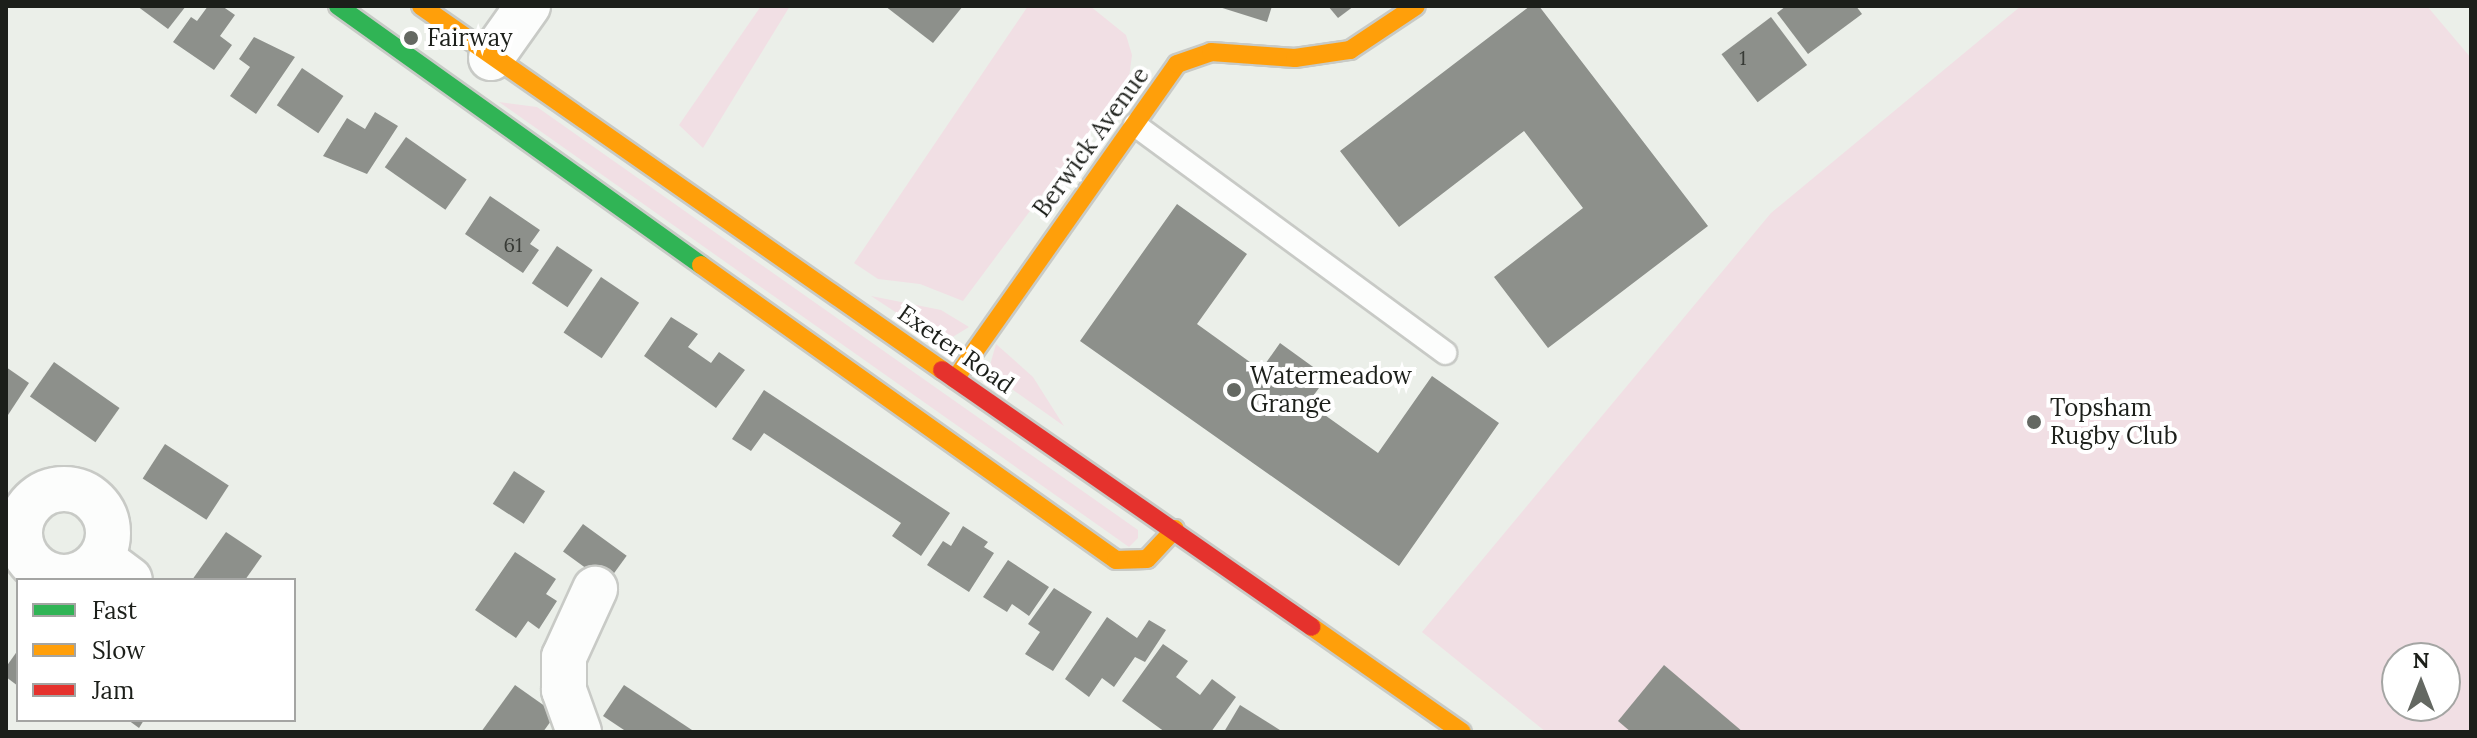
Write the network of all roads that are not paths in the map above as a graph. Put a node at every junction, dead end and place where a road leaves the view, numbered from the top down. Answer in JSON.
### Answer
{"nodes":[{"id":1,"x":338,"y":6,"type":"edge"},
{"id":2,"x":421,"y":6,"type":"edge"},
{"id":3,"x":528,"y":6,"type":"edge"},
{"id":4,"x":1416,"y":6,"type":"edge"},
{"id":5,"x":491,"y":58,"type":"junction"},
{"id":6,"x":1135,"y":125,"type":"junction"},
{"id":7,"x":1445,"y":353,"type":"dead end"},
{"id":8,"x":955,"y":379,"type":"junction"},
{"id":9,"x":16,"y":501,"type":"edge"},
{"id":10,"x":1175,"y":529,"type":"junction"},
{"id":11,"x":116,"y":569,"type":"edge"},
{"id":12,"x":595,"y":589,"type":"dead end"},
{"id":13,"x":579,"y":732,"type":"edge"},
{"id":14,"x":1462,"y":732,"type":"edge"}],
"edges":[{"from":1,"to":10,"type":"street"},
{"from":2,"to":5,"type":"street","name":"Exeter Road"},
{"from":3,"to":5,"type":"street"},
{"from":4,"to":6,"type":"street","name":"Berwick Avenue"},
{"from":5,"to":8,"type":"street","name":"Exeter Road"},
{"from":6,"to":7,"type":"lane"},
{"from":6,"to":8,"type":"street","name":"Berwick Avenue"},
{"from":8,"to":10,"type":"street","name":"Exeter Road"},
{"from":9,"to":11,"type":"street"},
{"from":9,"to":11,"type":"street"},
{"from":10,"to":14,"type":"street","name":"Exeter Road"},
{"from":12,"to":13,"type":"street"}]}
